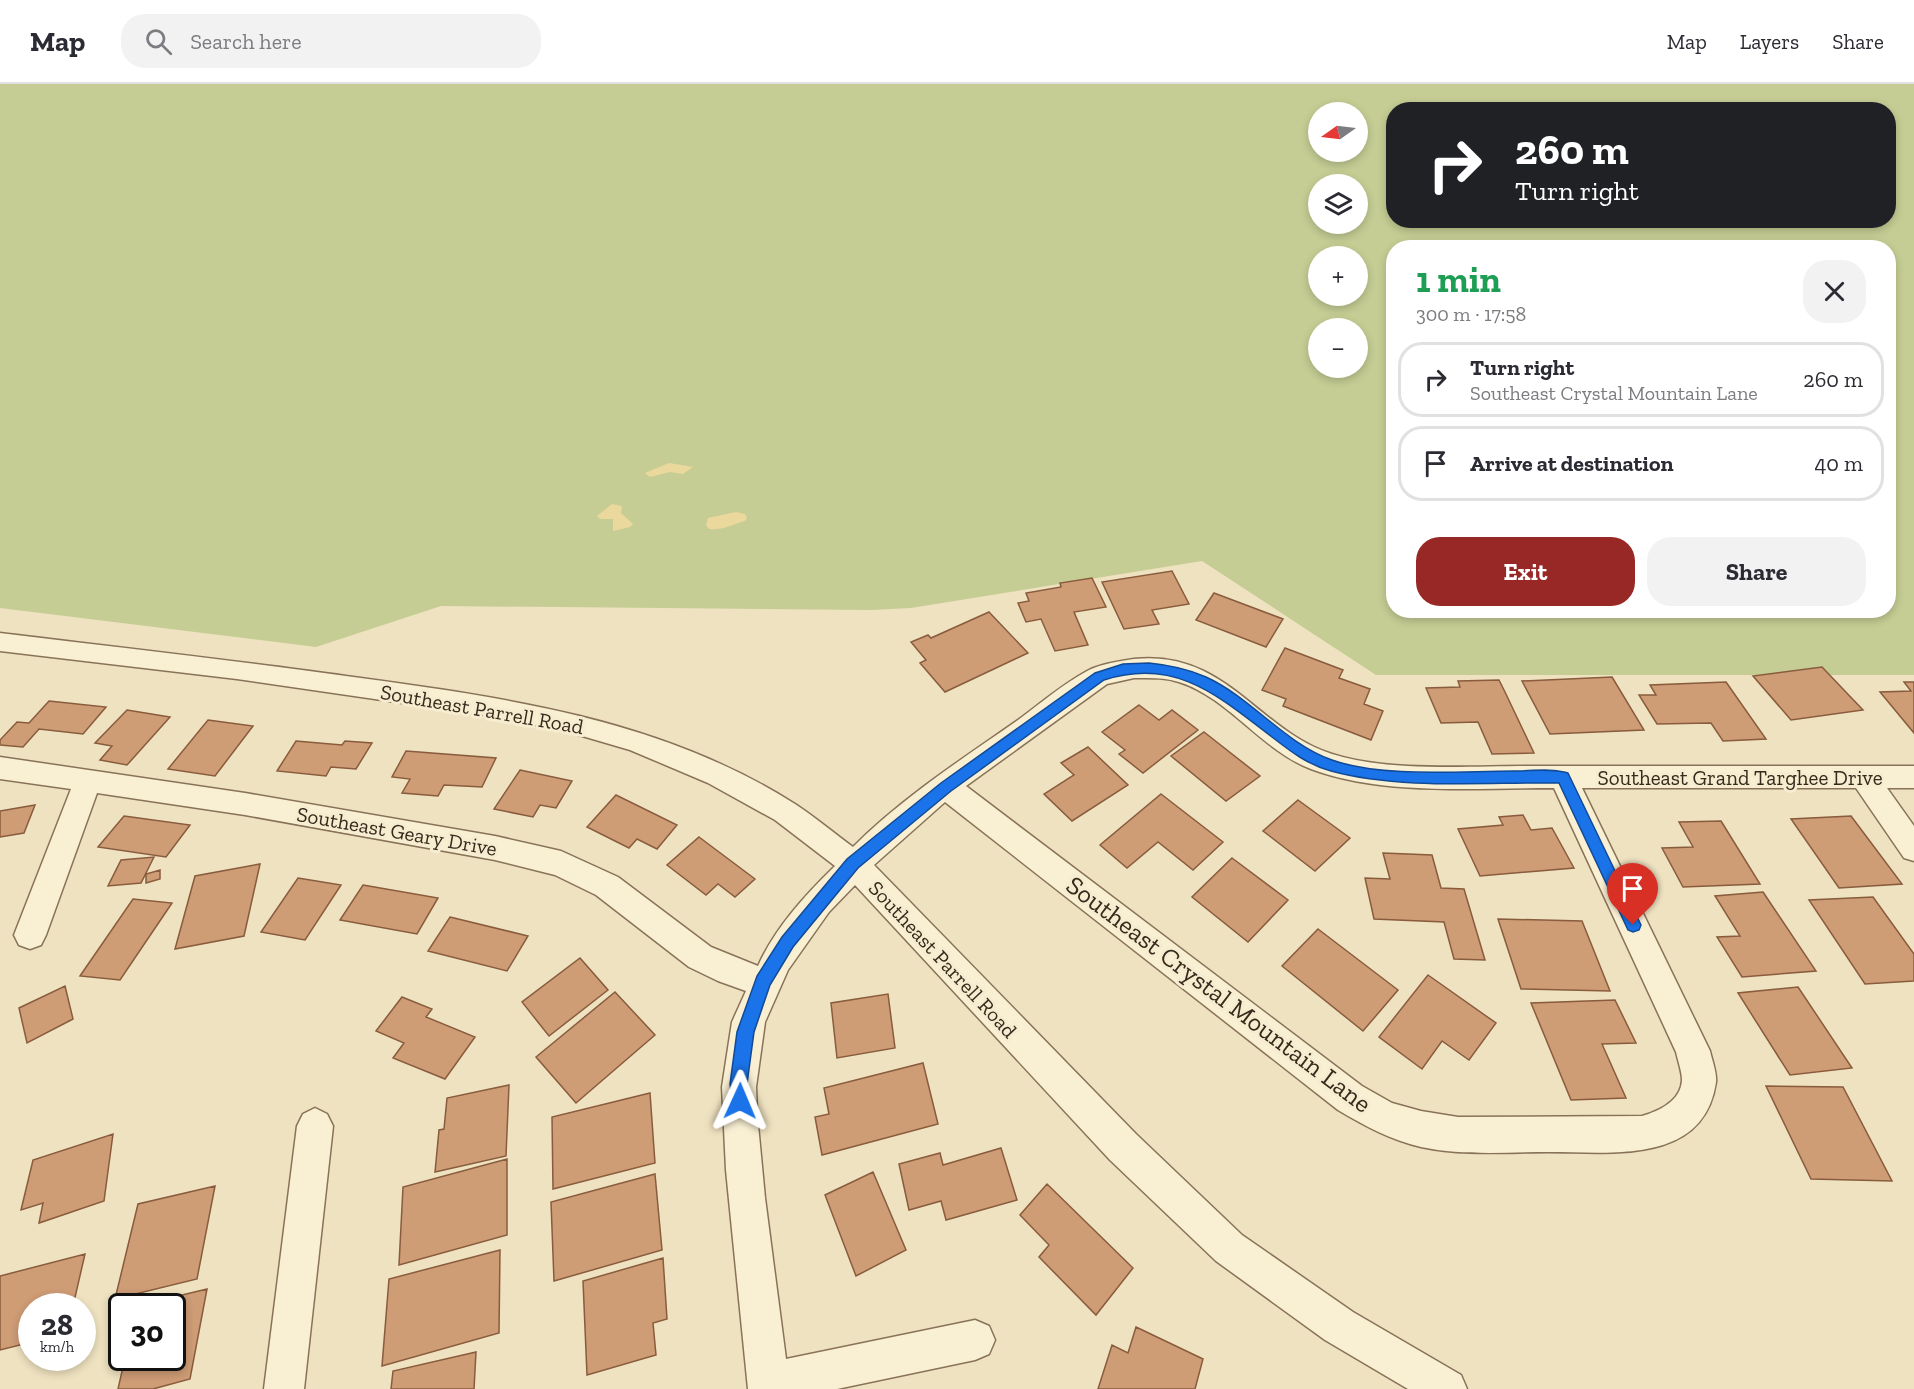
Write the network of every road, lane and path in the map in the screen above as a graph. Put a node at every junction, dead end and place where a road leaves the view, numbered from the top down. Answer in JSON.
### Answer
{"nodes":[{"id":1,"x":0,"y":642,"type":"edge"},
{"id":2,"x":0,"y":768,"type":"edge"},
{"id":3,"x":1563,"y":777,"type":"junction"},
{"id":4,"x":1864,"y":777,"type":"junction"},
{"id":5,"x":1914,"y":777,"type":"edge"},
{"id":6,"x":88,"y":780,"type":"junction"},
{"id":7,"x":946,"y":787,"type":"junction"},
{"id":8,"x":1914,"y":849,"type":"edge"},
{"id":9,"x":853,"y":863,"type":"junction"},
{"id":10,"x":30,"y":935,"type":"dead end"},
{"id":11,"x":763,"y":982,"type":"junction"},
{"id":12,"x":315,"y":1126,"type":"dead end"},
{"id":13,"x":975,"y":1341,"type":"dead end"},
{"id":14,"x":768,"y":1386,"type":"edge"},
{"id":15,"x":284,"y":1389,"type":"edge"},
{"id":16,"x":1447,"y":1389,"type":"edge"}],
"edges":[{"from":1,"to":9,"type":"street","name":"Southeast Parrell Road"},
{"from":2,"to":6,"type":"street","name":"Southeast Geary Drive"},
{"from":3,"to":4,"type":"street","name":"Southeast Grand Targhee Drive"},
{"from":3,"to":7,"type":"street","name":"Southeast Grand Targhee Drive"},
{"from":3,"to":7,"type":"street","name":"Southeast Crystal Mountain Lane"},
{"from":4,"to":5,"type":"street","name":"Southeast Grand Targhee Drive"},
{"from":4,"to":8,"type":"street"},
{"from":6,"to":10,"type":"street"},
{"from":6,"to":11,"type":"street","name":"Southeast Geary Drive"},
{"from":7,"to":9,"type":"street","name":"Southeast Grand Targhee Drive"},
{"from":9,"to":11,"type":"street","name":"Southeast Grand Targhee Drive"},
{"from":9,"to":16,"type":"street","name":"Southeast Parrell Road"},
{"from":11,"to":14,"type":"street","name":"Southeast Grand Targhee Drive"},
{"from":12,"to":15,"type":"street"},
{"from":13,"to":14,"type":"street"}]}
